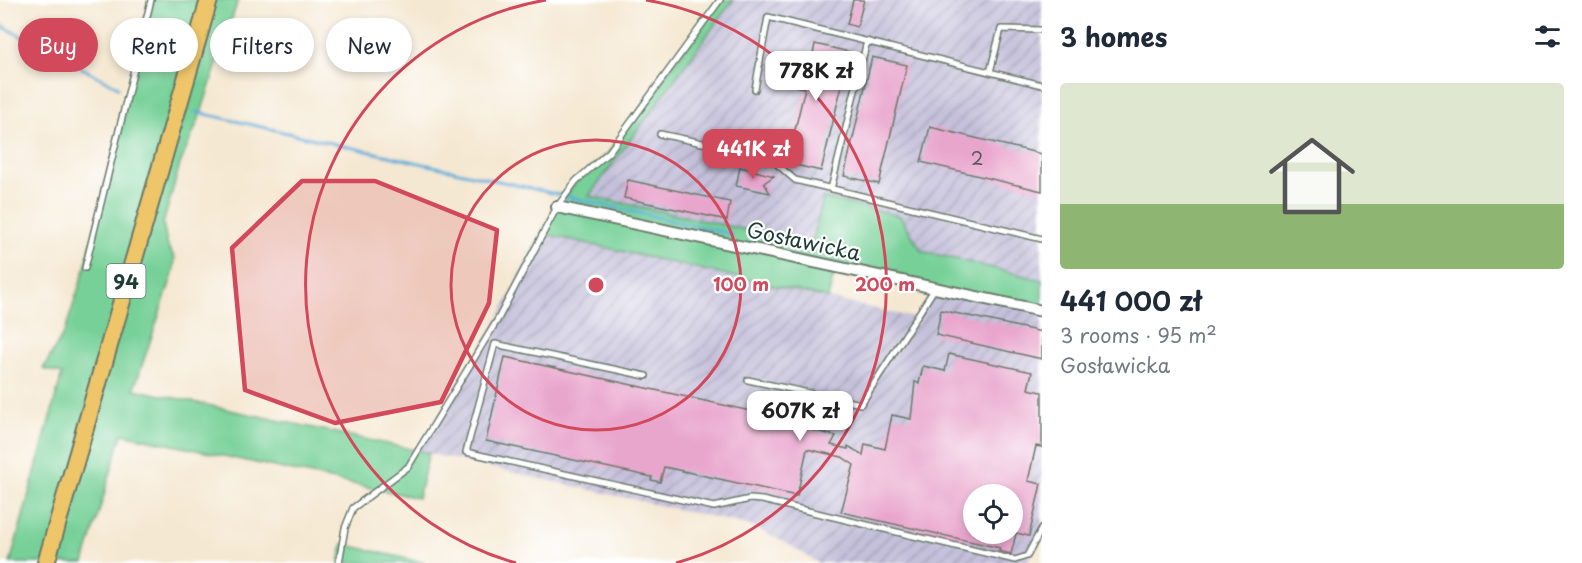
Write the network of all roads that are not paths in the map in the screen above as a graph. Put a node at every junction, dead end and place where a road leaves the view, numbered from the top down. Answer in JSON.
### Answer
{"nodes":[{"id":1,"x":151,"y":0,"type":"edge"},
{"id":2,"x":208,"y":0,"type":"edge"},
{"id":3,"x":720,"y":0,"type":"edge"},
{"id":4,"x":1042,"y":30,"type":"edge"},
{"id":5,"x":867,"y":41,"type":"junction"},
{"id":6,"x":990,"y":72,"type":"junction"},
{"id":7,"x":1042,"y":85,"type":"edge"},
{"id":8,"x":755,"y":89,"type":"dead end"},
{"id":9,"x":660,"y":134,"type":"dead end"},
{"id":10,"x":831,"y":189,"type":"junction"},
{"id":11,"x":557,"y":207,"type":"junction"},
{"id":12,"x":1042,"y":238,"type":"edge"},
{"id":13,"x":86,"y":268,"type":"dead end"},
{"id":14,"x":935,"y":288,"type":"junction"},
{"id":15,"x":1042,"y":311,"type":"edge"},
{"id":16,"x":646,"y":376,"type":"dead end"},
{"id":17,"x":748,"y":380,"type":"dead end"},
{"id":18,"x":1042,"y":528,"type":"edge"},
{"id":19,"x":46,"y":563,"type":"edge"},
{"id":20,"x":339,"y":563,"type":"edge"}],
"edges":[{"from":1,"to":13,"type":"lane"},
{"from":2,"to":19,"type":"main road","number":"94"},
{"from":3,"to":11,"type":"lane"},
{"from":4,"to":6,"type":"lane"},
{"from":5,"to":6,"type":"lane"},
{"from":5,"to":8,"type":"lane"},
{"from":5,"to":10,"type":"lane"},
{"from":6,"to":7,"type":"lane"},
{"from":9,"to":10,"type":"lane"},
{"from":10,"to":12,"type":"lane"},
{"from":11,"to":14,"type":"street","name":"Gosławicka"},
{"from":11,"to":20,"type":"lane"},
{"from":14,"to":15,"type":"street","name":"Gosławicka"},
{"from":14,"to":17,"type":"lane"},
{"from":16,"to":18,"type":"lane"}]}
